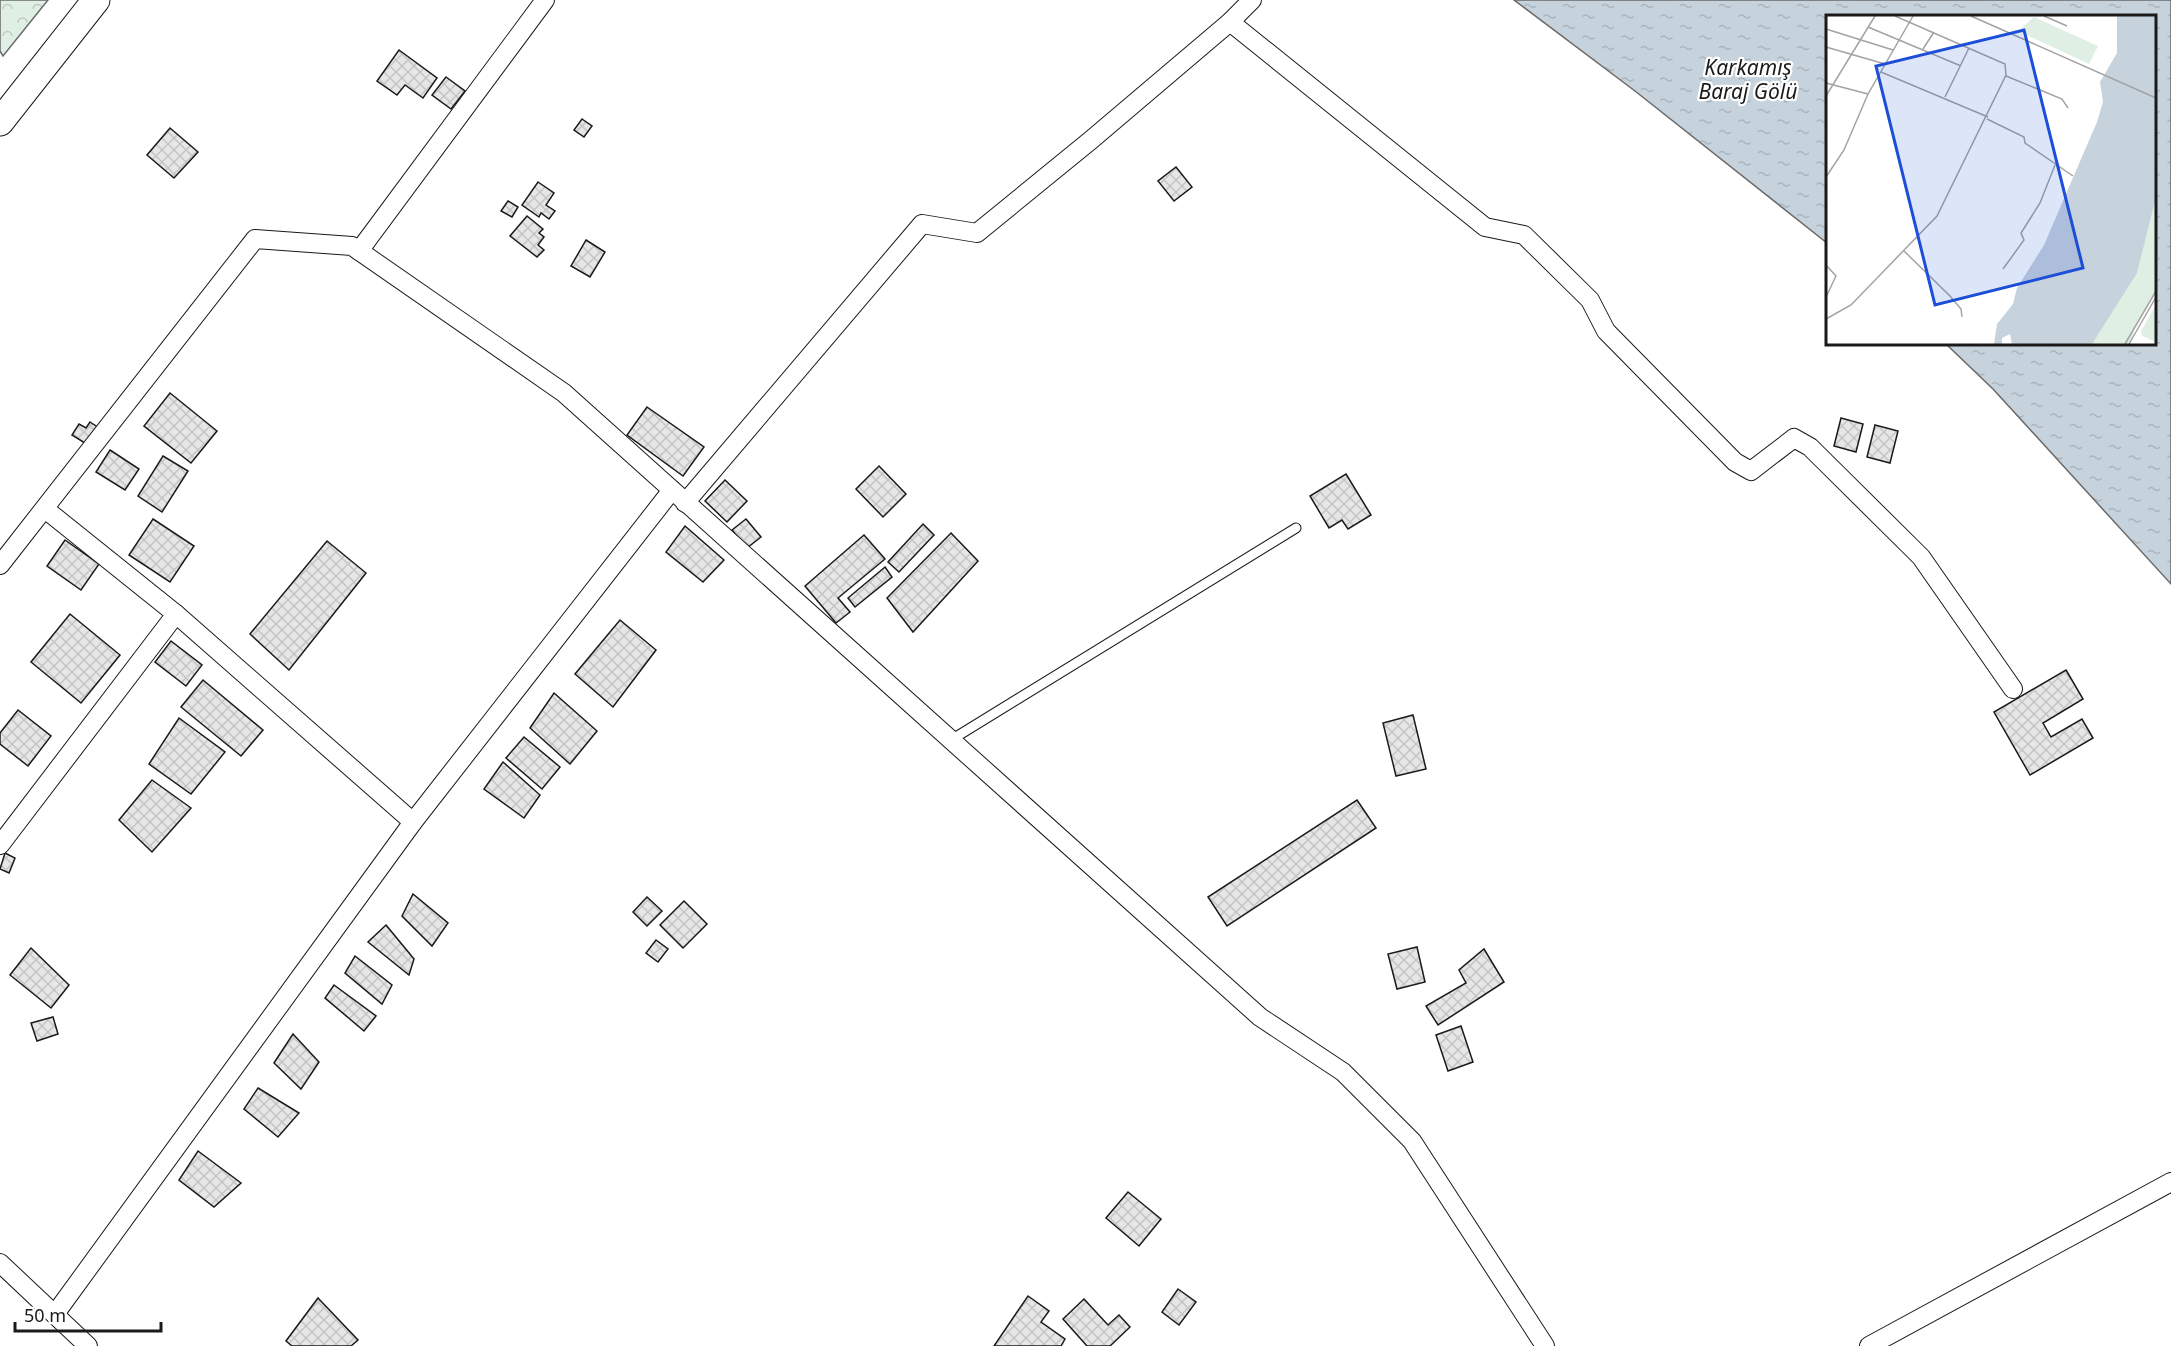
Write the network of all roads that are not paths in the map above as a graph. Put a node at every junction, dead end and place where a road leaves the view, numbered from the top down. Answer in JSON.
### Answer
{"nodes":[{"id":1,"x":96,"y":0,"type":"edge"},
{"id":2,"x":545,"y":0,"type":"edge"},
{"id":3,"x":1252,"y":0,"type":"edge"},
{"id":4,"x":1230,"y":22,"type":"junction"},
{"id":5,"x":0,"y":122,"type":"edge"},
{"id":6,"x":359,"y":251,"type":"junction"},
{"id":7,"x":672,"y":490,"type":"junction"},
{"id":8,"x":686,"y":503,"type":"junction"},
{"id":9,"x":45,"y":509,"type":"junction"},
{"id":10,"x":1296,"y":528,"type":"dead end"},
{"id":11,"x":0,"y":565,"type":"edge"},
{"id":12,"x":176,"y":614,"type":"junction"},
{"id":13,"x":2013,"y":689,"type":"dead end"},
{"id":14,"x":951,"y":741,"type":"junction"},
{"id":15,"x":413,"y":822,"type":"junction"},
{"id":16,"x":0,"y":845,"type":"edge"},
{"id":17,"x":2171,"y":1182,"type":"edge"},
{"id":18,"x":0,"y":1264,"type":"edge"},
{"id":19,"x":55,"y":1314,"type":"junction"},
{"id":20,"x":88,"y":1346,"type":"edge"},
{"id":21,"x":1545,"y":1346,"type":"edge"},
{"id":22,"x":1869,"y":1346,"type":"edge"}],
"edges":[{"from":1,"to":5,"type":"main road"},
{"from":2,"to":6,"type":"street"},
{"from":3,"to":4,"type":"street"},
{"from":4,"to":8,"type":"street"},
{"from":4,"to":13,"type":"street"},
{"from":6,"to":7,"type":"street"},
{"from":6,"to":9,"type":"street"},
{"from":7,"to":8,"type":"street"},
{"from":7,"to":15,"type":"street"},
{"from":8,"to":14,"type":"street"},
{"from":9,"to":11,"type":"street"},
{"from":9,"to":12,"type":"street"},
{"from":10,"to":14,"type":"lane"},
{"from":12,"to":15,"type":"street"},
{"from":12,"to":16,"type":"street"},
{"from":14,"to":21,"type":"street"},
{"from":15,"to":19,"type":"street"},
{"from":17,"to":22,"type":"street"},
{"from":18,"to":19,"type":"street"},
{"from":19,"to":20,"type":"street"}]}
